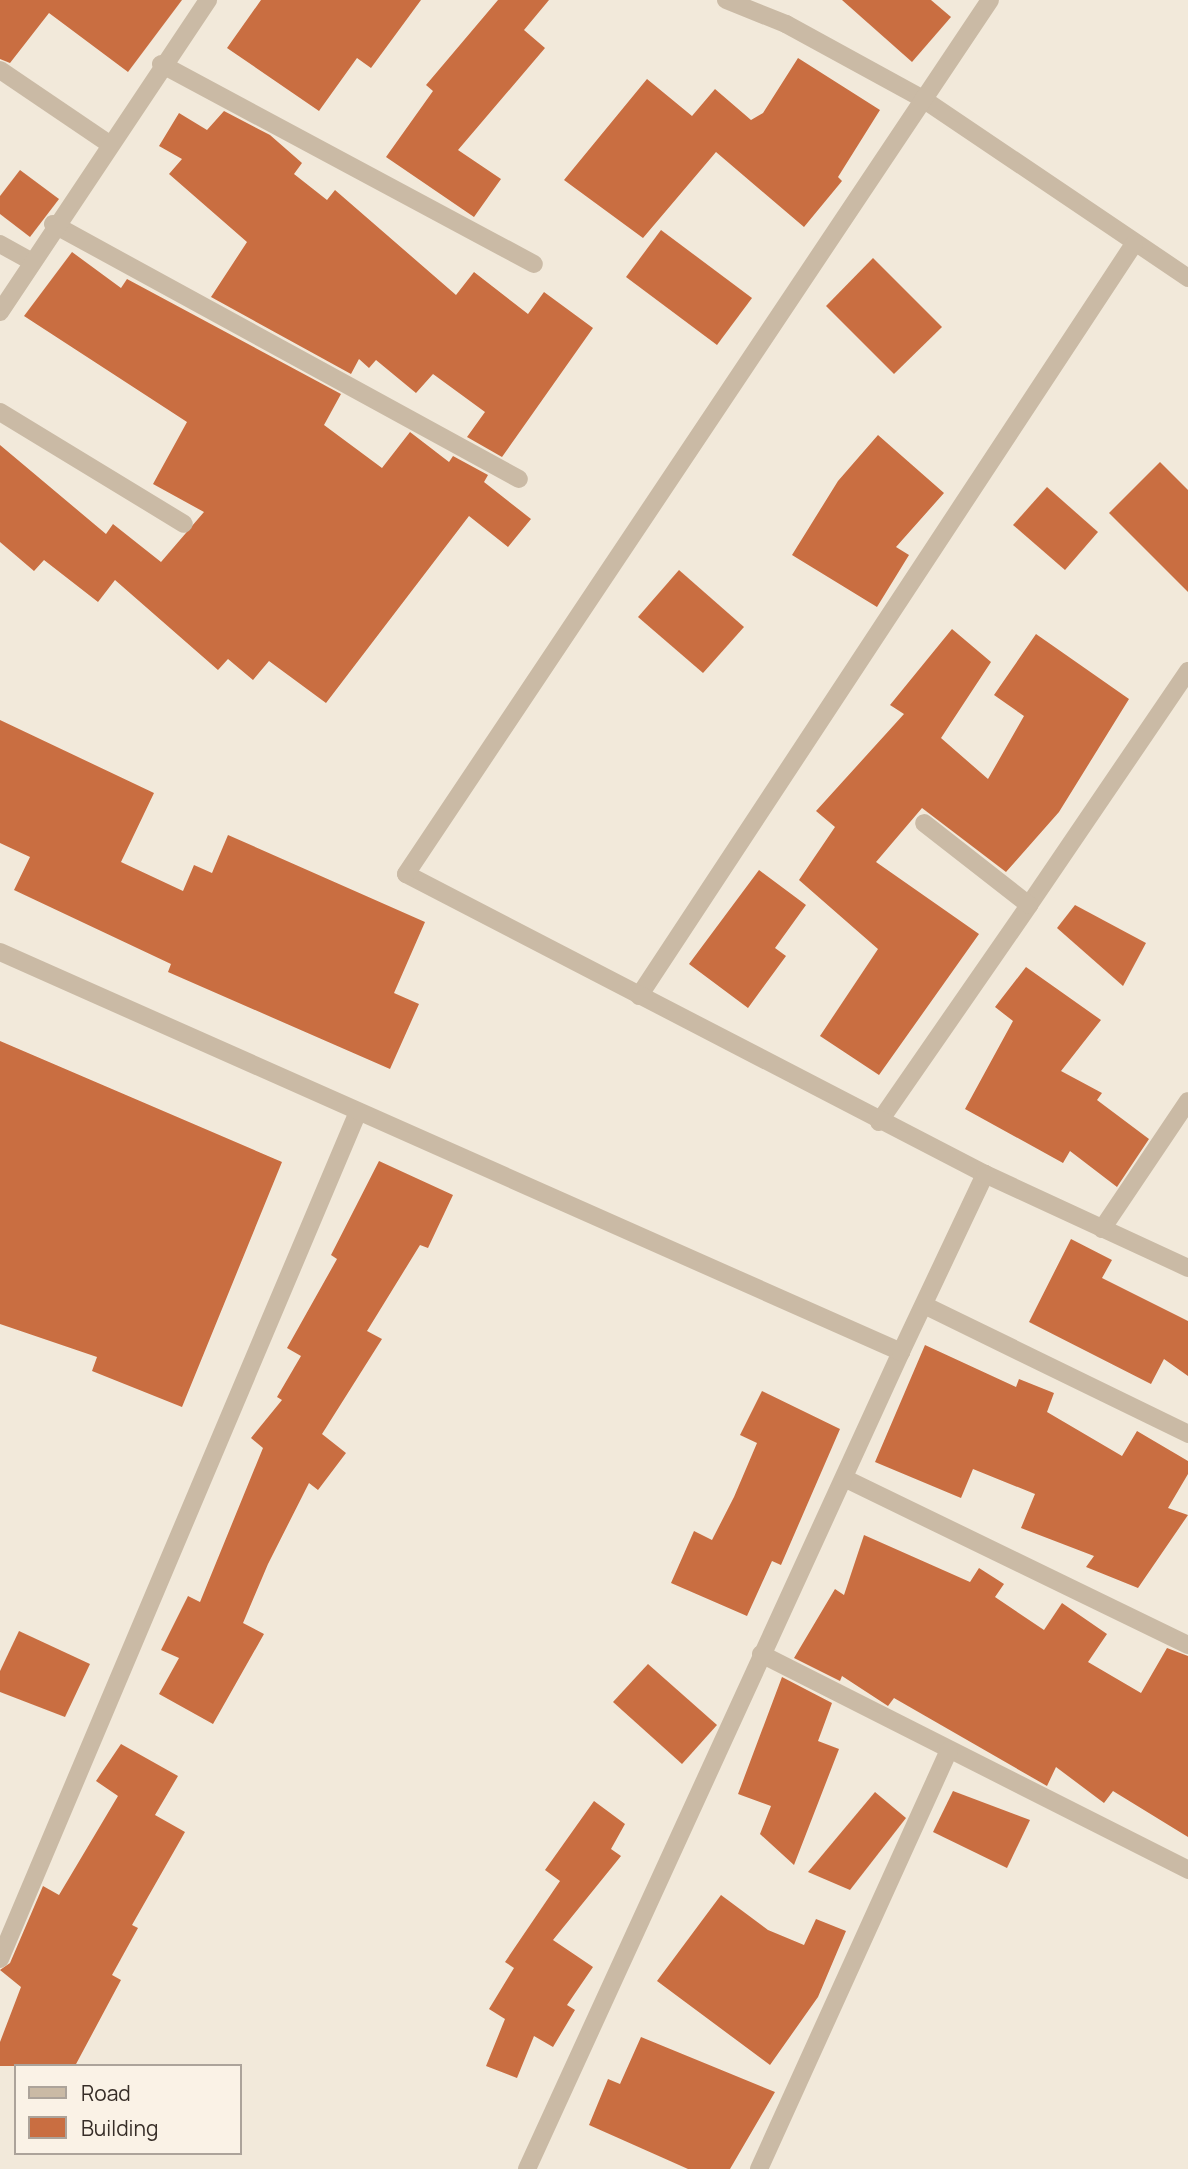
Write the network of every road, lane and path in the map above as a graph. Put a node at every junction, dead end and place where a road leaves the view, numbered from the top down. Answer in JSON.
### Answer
{"nodes":[{"id":1,"x":208,"y":0,"type":"edge"},
{"id":2,"x":726,"y":0,"type":"edge"},
{"id":3,"x":990,"y":0,"type":"edge"},
{"id":4,"x":161,"y":64,"type":"junction"},
{"id":5,"x":0,"y":70,"type":"edge"},
{"id":6,"x":923,"y":99,"type":"junction"},
{"id":7,"x":108,"y":144,"type":"junction"},
{"id":8,"x":53,"y":224,"type":"junction"},
{"id":9,"x":0,"y":244,"type":"edge"},
{"id":10,"x":1134,"y":244,"type":"junction"},
{"id":11,"x":29,"y":260,"type":"junction"},
{"id":12,"x":534,"y":264,"type":"dead end"},
{"id":13,"x":1188,"y":278,"type":"edge"},
{"id":14,"x":0,"y":312,"type":"edge"},
{"id":15,"x":0,"y":412,"type":"edge"},
{"id":16,"x":519,"y":479,"type":"dead end"},
{"id":17,"x":184,"y":524,"type":"dead end"},
{"id":18,"x":1188,"y":671,"type":"edge"},
{"id":19,"x":924,"y":823,"type":"dead end"},
{"id":20,"x":1029,"y":905,"type":"junction"},
{"id":21,"x":0,"y":951,"type":"edge"},
{"id":22,"x":639,"y":996,"type":"junction"},
{"id":23,"x":1188,"y":1101,"type":"edge"},
{"id":24,"x":358,"y":1112,"type":"junction"},
{"id":25,"x":879,"y":1122,"type":"junction"},
{"id":26,"x":985,"y":1174,"type":"junction"},
{"id":27,"x":1102,"y":1229,"type":"junction"},
{"id":28,"x":1188,"y":1268,"type":"edge"},
{"id":29,"x":926,"y":1306,"type":"junction"},
{"id":30,"x":901,"y":1352,"type":"junction"},
{"id":31,"x":1188,"y":1434,"type":"edge"},
{"id":32,"x":846,"y":1479,"type":"junction"},
{"id":33,"x":1188,"y":1645,"type":"edge"},
{"id":34,"x":761,"y":1654,"type":"junction"},
{"id":35,"x":949,"y":1750,"type":"junction"},
{"id":36,"x":1188,"y":1870,"type":"edge"},
{"id":37,"x":1,"y":1954,"type":"edge"},
{"id":38,"x":527,"y":2169,"type":"edge"},
{"id":39,"x":759,"y":2169,"type":"edge"}],
"edges":[{"from":1,"to":4,"type":"street"},
{"from":2,"to":6,"type":"street"},
{"from":3,"to":6,"type":"street"},
{"from":4,"to":7,"type":"street"},
{"from":4,"to":12,"type":"street"},
{"from":5,"to":7,"type":"street"},
{"from":6,"to":10,"type":"street"},
{"from":6,"to":22,"type":"street"},
{"from":7,"to":8,"type":"street"},
{"from":8,"to":11,"type":"street"},
{"from":8,"to":16,"type":"street"},
{"from":9,"to":11,"type":"street"},
{"from":10,"to":13,"type":"street"},
{"from":10,"to":22,"type":"street"},
{"from":11,"to":14,"type":"street"},
{"from":15,"to":17,"type":"street"},
{"from":18,"to":20,"type":"street"},
{"from":19,"to":20,"type":"street"},
{"from":20,"to":25,"type":"street"},
{"from":21,"to":24,"type":"street"},
{"from":22,"to":25,"type":"street"},
{"from":23,"to":27,"type":"street"},
{"from":24,"to":30,"type":"street"},
{"from":24,"to":37,"type":"street"},
{"from":25,"to":26,"type":"street"},
{"from":26,"to":27,"type":"street"},
{"from":26,"to":29,"type":"street"},
{"from":27,"to":28,"type":"street"},
{"from":29,"to":30,"type":"street"},
{"from":29,"to":31,"type":"street"},
{"from":30,"to":32,"type":"street"},
{"from":32,"to":33,"type":"street"},
{"from":32,"to":34,"type":"street"},
{"from":34,"to":35,"type":"street"},
{"from":34,"to":38,"type":"street"},
{"from":35,"to":36,"type":"street"},
{"from":35,"to":39,"type":"street"}]}
